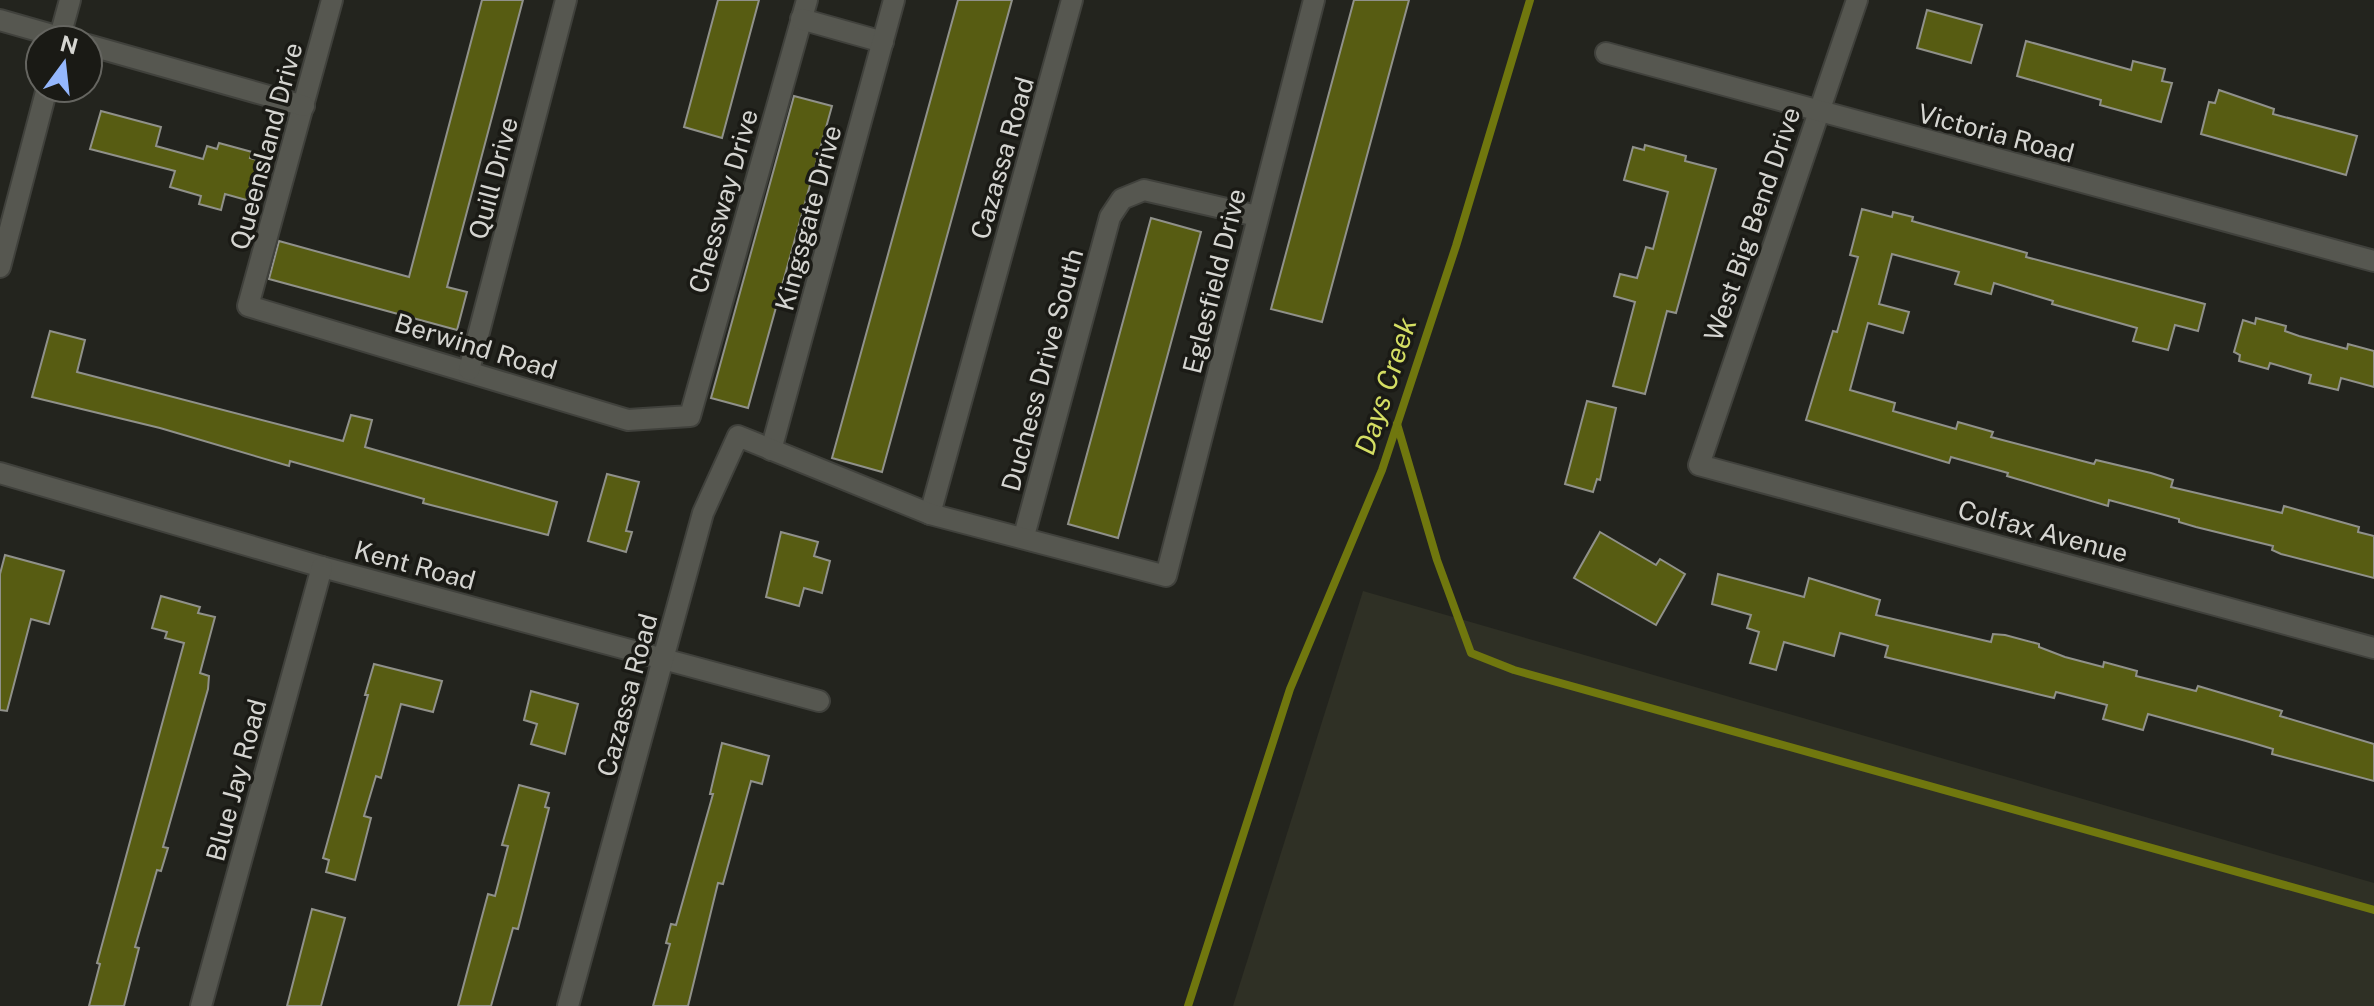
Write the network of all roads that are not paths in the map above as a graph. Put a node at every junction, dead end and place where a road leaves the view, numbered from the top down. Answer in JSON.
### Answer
{"nodes":[{"id":1,"x":70,"y":0,"type":"edge"},
{"id":2,"x":332,"y":0,"type":"edge"},
{"id":3,"x":566,"y":0,"type":"edge"},
{"id":4,"x":894,"y":0,"type":"edge"},
{"id":5,"x":1072,"y":0,"type":"edge"},
{"id":6,"x":1314,"y":0,"type":"edge"},
{"id":7,"x":1857,"y":0,"type":"edge"},
{"id":8,"x":804,"y":10,"type":"edge"},
{"id":9,"x":0,"y":20,"type":"edge"},
{"id":10,"x":66,"y":24,"type":"edge"},
{"id":11,"x":24,"y":27,"type":"edge"},
{"id":12,"x":883,"y":42,"type":"junction"},
{"id":13,"x":104,"y":50,"type":"edge"},
{"id":14,"x":1606,"y":53,"type":"dead end"},
{"id":15,"x":43,"y":104,"type":"edge"},
{"id":16,"x":304,"y":106,"type":"junction"},
{"id":17,"x":1817,"y":113,"type":"junction"},
{"id":18,"x":1257,"y":216,"type":"junction"},
{"id":19,"x":2374,"y":261,"type":"edge"},
{"id":20,"x":0,"y":267,"type":"edge"},
{"id":21,"x":248,"y":306,"type":"joint"},
{"id":22,"x":469,"y":370,"type":"junction"},
{"id":23,"x":690,"y":416,"type":"joint"},
{"id":24,"x":771,"y":450,"type":"junction"},
{"id":25,"x":1699,"y":465,"type":"joint"},
{"id":26,"x":0,"y":473,"type":"edge"},
{"id":27,"x":930,"y":514,"type":"junction"},
{"id":28,"x":1024,"y":536,"type":"junction"},
{"id":29,"x":322,"y":567,"type":"junction"},
{"id":30,"x":2374,"y":648,"type":"edge"},
{"id":31,"x":665,"y":659,"type":"junction"},
{"id":32,"x":819,"y":701,"type":"dead end"},
{"id":33,"x":201,"y":1006,"type":"edge"},
{"id":34,"x":568,"y":1006,"type":"edge"}],
"edges":[{"from":1,"to":10,"type":"street"},
{"from":2,"to":16,"type":"street","name":"Queensland Drive"},
{"from":3,"to":22,"type":"street","name":"Quill Drive"},
{"from":4,"to":12,"type":"street","name":"Kingsgate Drive"},
{"from":5,"to":27,"type":"street","name":"Cazassa Road"},
{"from":6,"to":18,"type":"street","name":"Eglesfield Drive"},
{"from":7,"to":17,"type":"street","name":"West Big Bend Drive"},
{"from":8,"to":12,"type":"street"},
{"from":8,"to":23,"type":"street","name":"Chessway Drive"},
{"from":9,"to":11,"type":"street"},
{"from":12,"to":24,"type":"street","name":"Kingsgate Drive"},
{"from":13,"to":16,"type":"street"},
{"from":14,"to":17,"type":"street","name":"Victoria Road"},
{"from":15,"to":20,"type":"street"},
{"from":16,"to":21,"type":"street","name":"Queensland Drive"},
{"from":17,"to":19,"type":"street","name":"Victoria Road"},
{"from":17,"to":25,"type":"street","name":"West Big Bend Drive"},
{"from":18,"to":28,"type":"street","name":"Duchess Drive South"},
{"from":18,"to":28,"type":"street","name":"Eglesfield Drive"},
{"from":21,"to":22,"type":"street","name":"Berwind Road"},
{"from":22,"to":23,"type":"street","name":"Berwind Road"},
{"from":24,"to":27,"type":"street"},
{"from":24,"to":31,"type":"street","name":"Cazassa Road"},
{"from":25,"to":30,"type":"street","name":"Colfax Avenue"},
{"from":26,"to":29,"type":"street","name":"Kent Road"},
{"from":27,"to":28,"type":"street"},
{"from":29,"to":31,"type":"street","name":"Kent Road"},
{"from":29,"to":33,"type":"street","name":"Blue Jay Road"},
{"from":31,"to":32,"type":"street","name":"Kent Road"},
{"from":31,"to":34,"type":"street","name":"Cazassa Road"}]}
